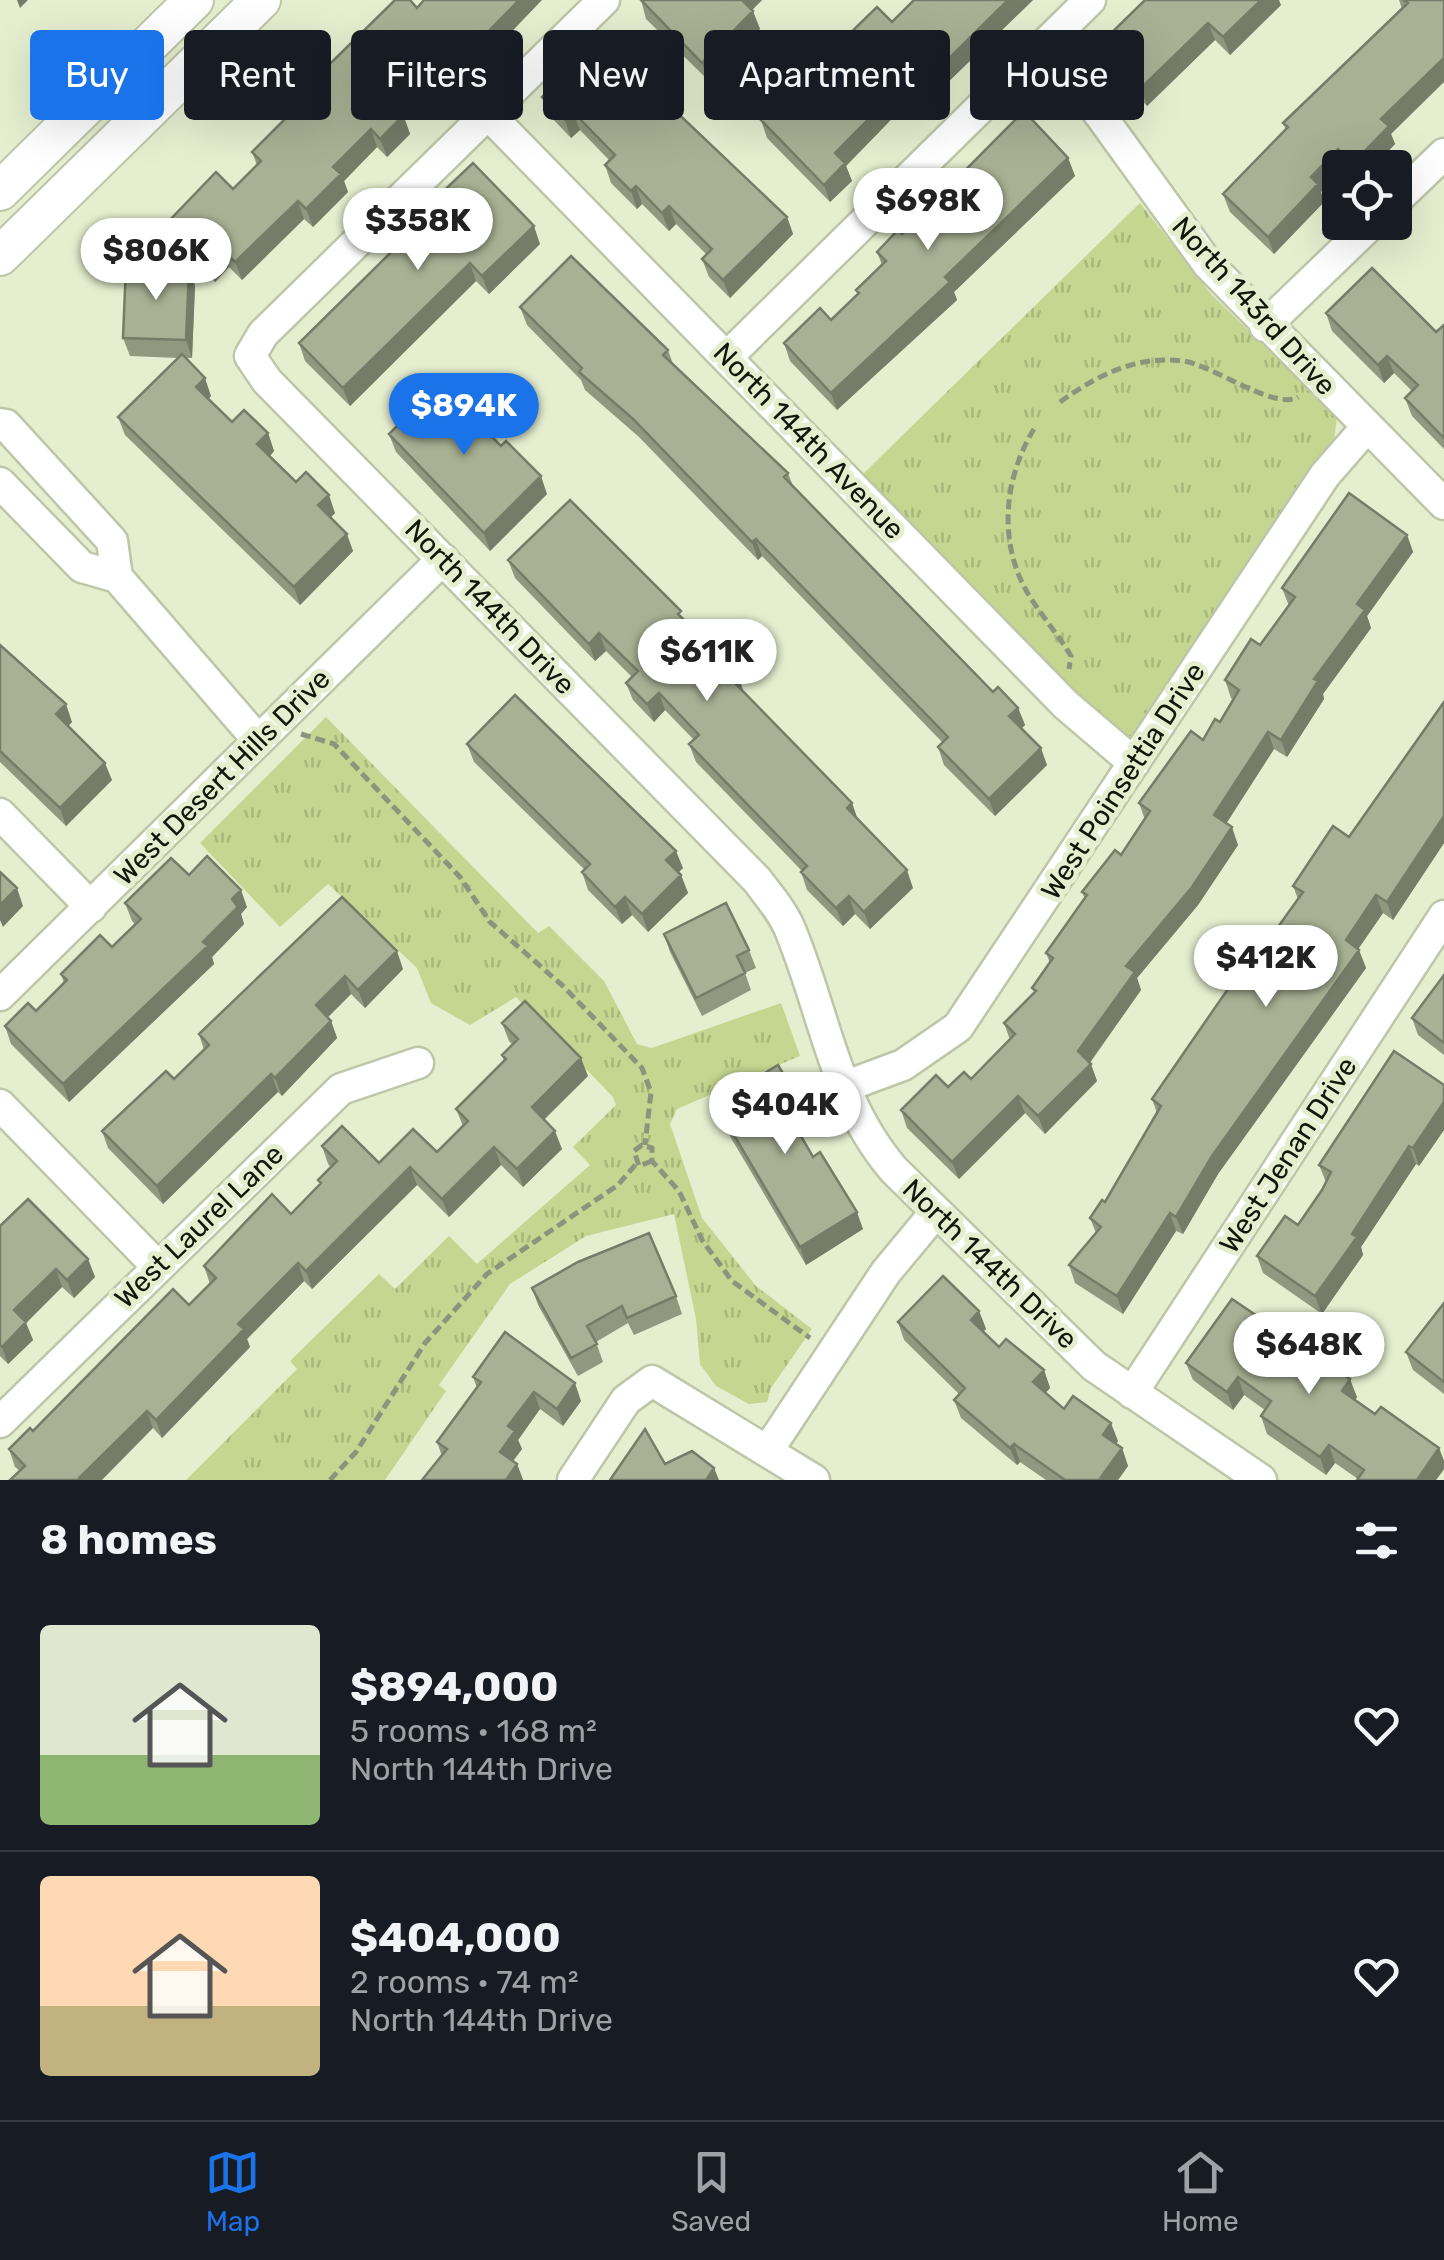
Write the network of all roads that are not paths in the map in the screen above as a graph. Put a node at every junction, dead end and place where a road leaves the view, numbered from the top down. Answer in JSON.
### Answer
{"nodes":[{"id":1,"x":194,"y":0,"type":"edge"},
{"id":2,"x":261,"y":0,"type":"edge"},
{"id":3,"x":604,"y":0,"type":"edge"},
{"id":4,"x":1090,"y":0,"type":"edge"},
{"id":5,"x":1059,"y":30,"type":"edge"},
{"id":6,"x":523,"y":80,"type":"edge"},
{"id":7,"x":970,"y":118,"type":"edge"},
{"id":8,"x":482,"y":120,"type":"edge"},
{"id":9,"x":494,"y":120,"type":"edge"},
{"id":10,"x":1104,"y":120,"type":"edge"},
{"id":11,"x":1444,"y":154,"type":"edge"},
{"id":12,"x":1412,"y":185,"type":"edge"},
{"id":13,"x":0,"y":191,"type":"edge"},
{"id":14,"x":1353,"y":240,"type":"edge"},
{"id":15,"x":0,"y":256,"type":"edge"},
{"id":16,"x":1265,"y":326,"type":"junction"},
{"id":17,"x":728,"y":356,"type":"junction"},
{"id":18,"x":0,"y":424,"type":"edge"},
{"id":19,"x":1366,"y":428,"type":"junction"},
{"id":20,"x":42,"y":463,"type":"junction"},
{"id":21,"x":5,"y":488,"type":"edge"},
{"id":22,"x":1444,"y":504,"type":"edge"},
{"id":23,"x":442,"y":558,"type":"junction"},
{"id":24,"x":118,"y":577,"type":"junction"},
{"id":25,"x":258,"y":740,"type":"junction"},
{"id":26,"x":1134,"y":763,"type":"junction"},
{"id":27,"x":0,"y":814,"type":"edge"},
{"id":28,"x":91,"y":907,"type":"junction"},
{"id":29,"x":1444,"y":916,"type":"edge"},
{"id":30,"x":0,"y":995,"type":"edge"},
{"id":31,"x":418,"y":1063,"type":"dead end"},
{"id":32,"x":841,"y":1088,"type":"junction"},
{"id":33,"x":0,"y":1105,"type":"edge"},
{"id":34,"x":935,"y":1213,"type":"junction"},
{"id":35,"x":158,"y":1266,"type":"junction"},
{"id":36,"x":1132,"y":1393,"type":"junction"},
{"id":37,"x":0,"y":1422,"type":"edge"},
{"id":38,"x":768,"y":1450,"type":"junction"},
{"id":39,"x":573,"y":1480,"type":"edge"},
{"id":40,"x":814,"y":1480,"type":"edge"},
{"id":41,"x":1260,"y":1480,"type":"edge"}],
"edges":[{"from":1,"to":13,"type":"main road"},
{"from":2,"to":15,"type":"main road"},
{"from":3,"to":6,"type":"street"},
{"from":4,"to":5,"type":"street"},
{"from":7,"to":17,"type":"street"},
{"from":8,"to":23,"type":"street","name":"North 144th Drive"},
{"from":9,"to":17,"type":"street","name":"North 144th Avenue"},
{"from":10,"to":16,"type":"street","name":"North 143rd Drive"},
{"from":11,"to":12,"type":"street"},
{"from":14,"to":16,"type":"street"},
{"from":16,"to":19,"type":"street","name":"North 143rd Drive"},
{"from":17,"to":26,"type":"street","name":"North 144th Avenue"},
{"from":18,"to":20,"type":"street"},
{"from":19,"to":22,"type":"street","name":"North 143rd Drive"},
{"from":19,"to":26,"type":"street","name":"West Poinsettia Drive"},
{"from":20,"to":21,"type":"street"},
{"from":20,"to":24,"type":"street"},
{"from":21,"to":24,"type":"street"},
{"from":23,"to":25,"type":"street","name":"West Desert Hills Drive"},
{"from":23,"to":32,"type":"street","name":"North 144th Drive"},
{"from":24,"to":25,"type":"street"},
{"from":25,"to":28,"type":"street","name":"West Desert Hills Drive"},
{"from":26,"to":32,"type":"street","name":"West Poinsettia Drive"},
{"from":27,"to":28,"type":"street"},
{"from":28,"to":30,"type":"street","name":"West Desert Hills Drive"},
{"from":29,"to":36,"type":"street","name":"West Jenan Drive"},
{"from":31,"to":35,"type":"street","name":"West Laurel Lane"},
{"from":32,"to":34,"type":"street","name":"North 144th Drive"},
{"from":33,"to":35,"type":"street"},
{"from":34,"to":36,"type":"street","name":"North 144th Drive"},
{"from":34,"to":38,"type":"street"},
{"from":35,"to":37,"type":"street","name":"West Laurel Lane"},
{"from":36,"to":41,"type":"street","name":"North 144th Drive"},
{"from":38,"to":39,"type":"street"},
{"from":38,"to":40,"type":"street"}]}
